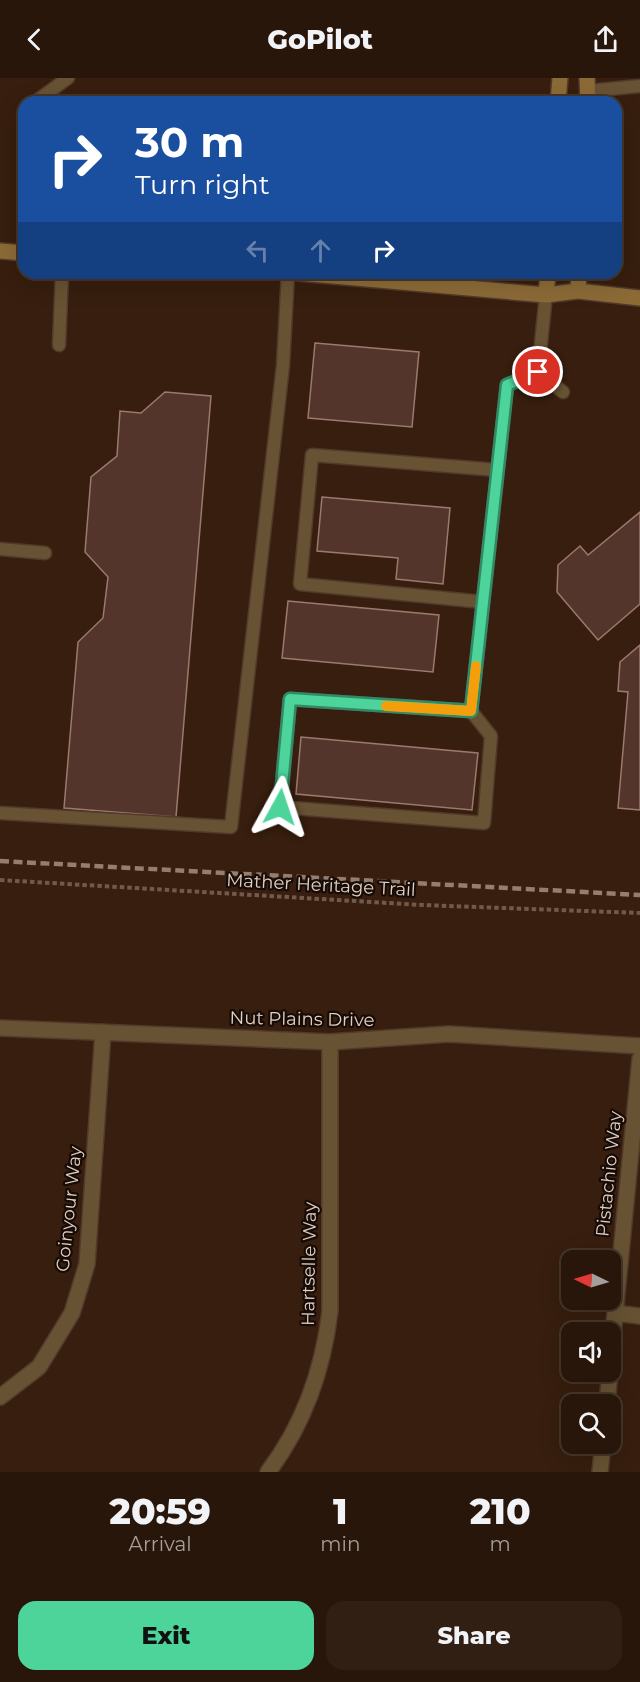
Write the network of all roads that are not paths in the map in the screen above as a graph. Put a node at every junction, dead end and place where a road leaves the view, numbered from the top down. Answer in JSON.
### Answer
{"nodes":[{"id":1,"x":68,"y":78,"type":"edge"},
{"id":2,"x":560,"y":78,"type":"edge"},
{"id":3,"x":640,"y":86,"type":"edge"},
{"id":4,"x":588,"y":90,"type":"edge"},
{"id":5,"x":43,"y":96,"type":"edge"},
{"id":6,"x":558,"y":96,"type":"edge"},
{"id":7,"x":0,"y":251,"type":"edge"},
{"id":8,"x":18,"y":252,"type":"edge"},
{"id":9,"x":62,"y":279,"type":"edge"},
{"id":10,"x":288,"y":279,"type":"edge"},
{"id":11,"x":366,"y":279,"type":"edge"},
{"id":12,"x":547,"y":279,"type":"edge"},
{"id":13,"x":579,"y":279,"type":"edge"},
{"id":14,"x":578,"y":291,"type":"junction"},
{"id":15,"x":546,"y":295,"type":"junction"},
{"id":16,"x":640,"y":298,"type":"edge"},
{"id":17,"x":59,"y":345,"type":"dead end"},
{"id":18,"x":538,"y":372,"type":"junction"},
{"id":19,"x":563,"y":392,"type":"dead end"},
{"id":20,"x":497,"y":470,"type":"junction"},
{"id":21,"x":0,"y":549,"type":"edge"},
{"id":22,"x":45,"y":553,"type":"dead end"},
{"id":23,"x":483,"y":602,"type":"junction"},
{"id":24,"x":471,"y":711,"type":"junction"},
{"id":25,"x":0,"y":813,"type":"edge"},
{"id":26,"x":0,"y":1028,"type":"edge"},
{"id":27,"x":103,"y":1032,"type":"junction"},
{"id":28,"x":330,"y":1042,"type":"junction"},
{"id":29,"x":640,"y":1046,"type":"edge"},
{"id":30,"x":640,"y":1059,"type":"edge"},
{"id":31,"x":615,"y":1313,"type":"junction"},
{"id":32,"x":640,"y":1316,"type":"edge"},
{"id":33,"x":614,"y":1322,"type":"edge"},
{"id":34,"x":0,"y":1397,"type":"edge"},
{"id":35,"x":602,"y":1454,"type":"edge"},
{"id":36,"x":268,"y":1472,"type":"edge"},
{"id":37,"x":600,"y":1472,"type":"edge"}],
"edges":[{"from":1,"to":5,"type":"lane"},
{"from":2,"to":6,"type":"street"},
{"from":3,"to":4,"type":"lane"},
{"from":7,"to":8,"type":"street"},
{"from":9,"to":17,"type":"lane"},
{"from":10,"to":25,"type":"lane"},
{"from":11,"to":15,"type":"street"},
{"from":12,"to":15,"type":"street"},
{"from":13,"to":14,"type":"street"},
{"from":14,"to":15,"type":"street"},
{"from":14,"to":16,"type":"street"},
{"from":15,"to":18,"type":"lane"},
{"from":18,"to":19,"type":"lane"},
{"from":18,"to":20,"type":"lane"},
{"from":20,"to":23,"type":"lane"},
{"from":20,"to":23,"type":"lane"},
{"from":21,"to":22,"type":"lane"},
{"from":23,"to":24,"type":"lane"},
{"from":24,"to":24,"type":"lane"},
{"from":26,"to":27,"type":"street","name":"Nut Plains Drive"},
{"from":27,"to":28,"type":"street","name":"Nut Plains Drive"},
{"from":27,"to":34,"type":"street","name":"Goinyour Way"},
{"from":28,"to":29,"type":"street","name":"Nut Plains Drive"},
{"from":28,"to":36,"type":"street","name":"Hartselle Way"},
{"from":30,"to":31,"type":"street","name":"Pistachio Way"},
{"from":31,"to":32,"type":"street"},
{"from":31,"to":33,"type":"street","name":"Pistachio Way"},
{"from":35,"to":37,"type":"street"}]}
